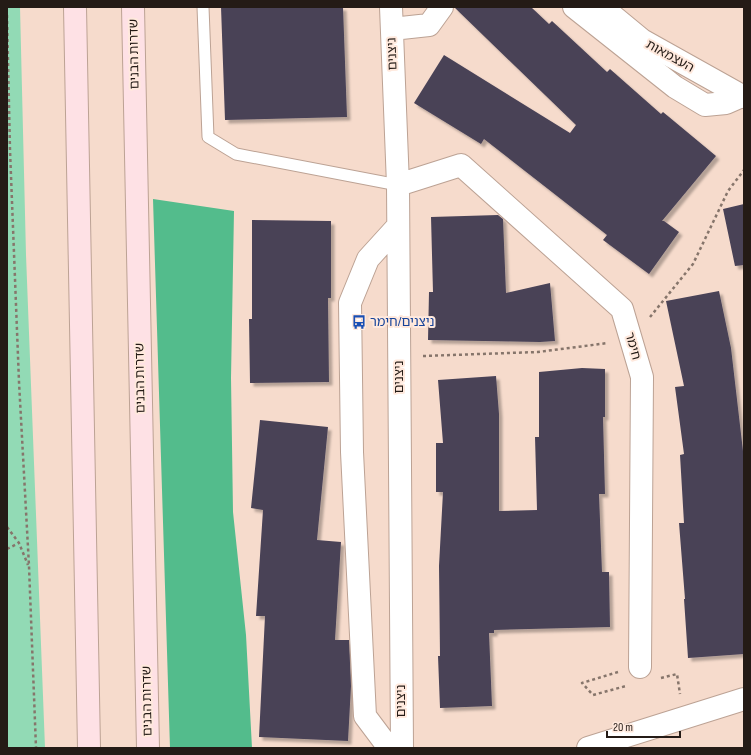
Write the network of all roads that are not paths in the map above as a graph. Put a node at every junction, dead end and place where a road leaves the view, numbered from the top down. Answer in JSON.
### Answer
{"nodes":[{"id":1,"x":75,"y":7,"type":"edge"},
{"id":2,"x":133,"y":7,"type":"edge"},
{"id":3,"x":203,"y":7,"type":"edge"},
{"id":4,"x":391,"y":7,"type":"edge"},
{"id":5,"x":442,"y":7,"type":"edge"},
{"id":6,"x":574,"y":7,"type":"edge"},
{"id":7,"x":602,"y":7,"type":"edge"},
{"id":8,"x":392,"y":29,"type":"junction"},
{"id":9,"x":743,"y":96,"type":"edge"},
{"id":10,"x":398,"y":185,"type":"junction"},
{"id":11,"x":398,"y":226,"type":"junction"},
{"id":12,"x":640,"y":667,"type":"dead end"},
{"id":13,"x":744,"y":699,"type":"edge"},
{"id":14,"x":89,"y":748,"type":"edge"},
{"id":15,"x":148,"y":748,"type":"edge"},
{"id":16,"x":389,"y":748,"type":"edge"},
{"id":17,"x":402,"y":748,"type":"edge"},
{"id":18,"x":588,"y":748,"type":"edge"}],
"edges":[{"from":1,"to":14,"type":"main road"},
{"from":2,"to":15,"type":"main road","name":"שדרות הבנים"},
{"from":3,"to":10,"type":"lane"},
{"from":4,"to":8,"type":"street","name":"ניצנים"},
{"from":5,"to":8,"type":"street"},
{"from":6,"to":9,"type":"street"},
{"from":7,"to":9,"type":"street","name":"העצמאות"},
{"from":8,"to":10,"type":"street","name":"ניצנים"},
{"from":10,"to":11,"type":"street","name":"ניצנים"},
{"from":10,"to":12,"type":"street","name":"חימר"},
{"from":11,"to":16,"type":"street"},
{"from":11,"to":17,"type":"street","name":"ניצנים"},
{"from":13,"to":18,"type":"street"}]}
